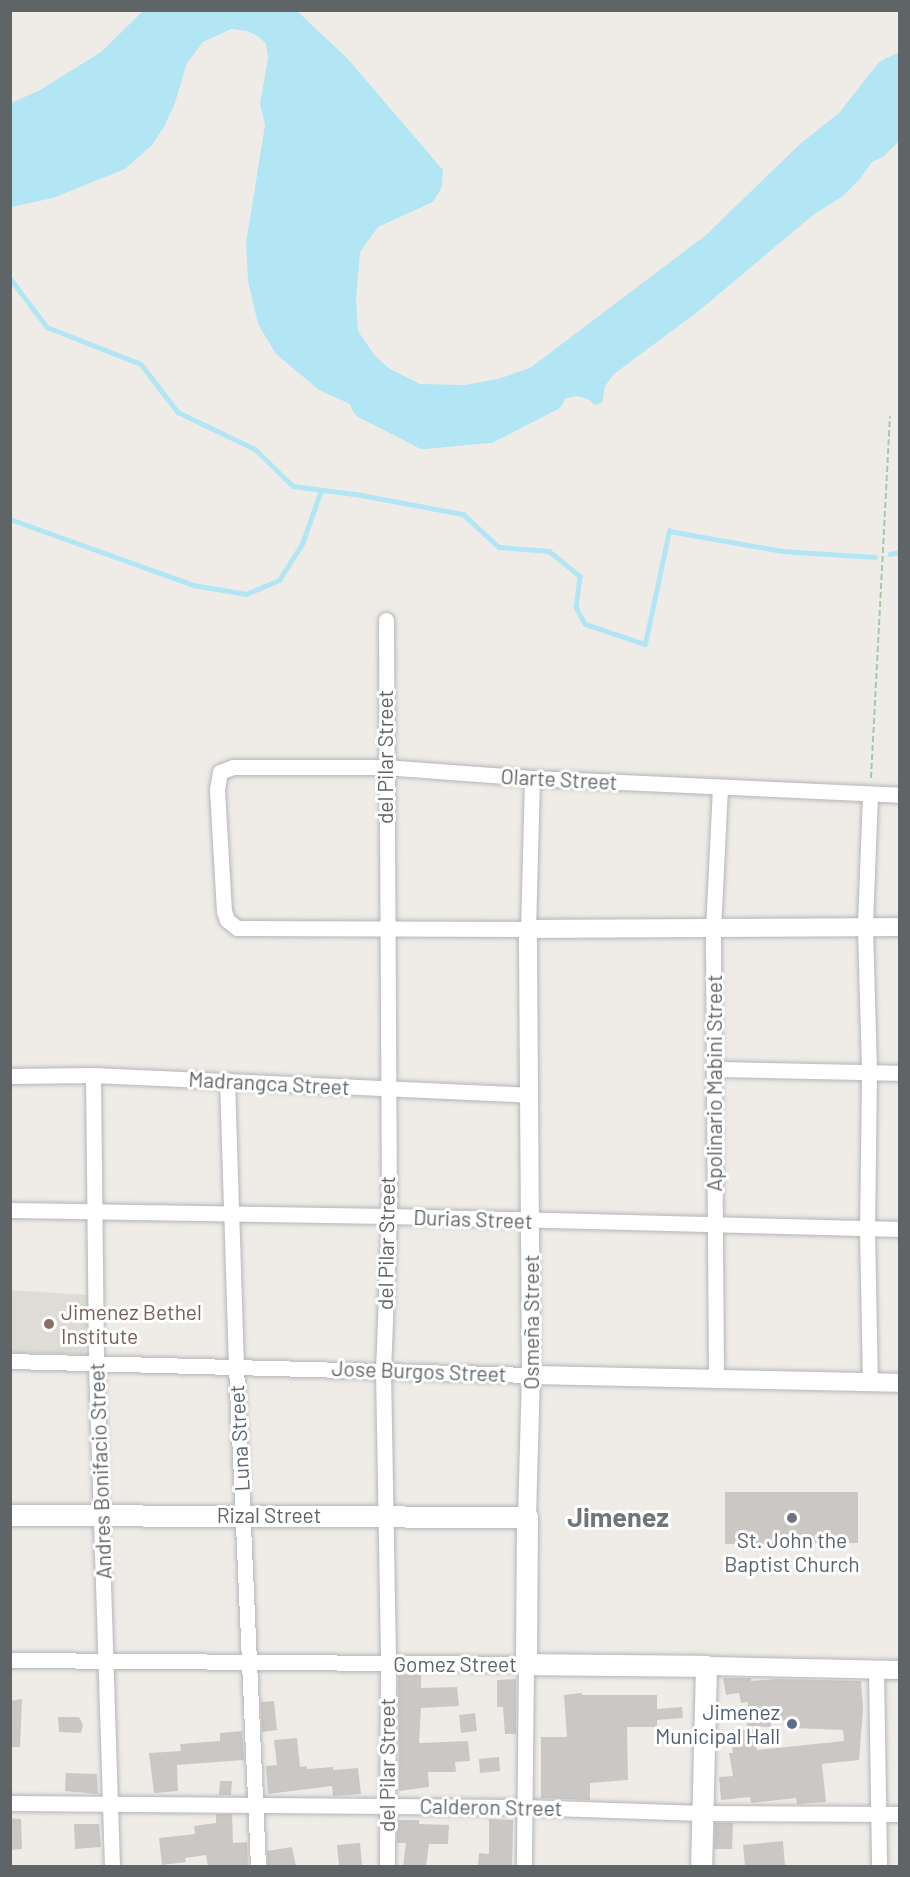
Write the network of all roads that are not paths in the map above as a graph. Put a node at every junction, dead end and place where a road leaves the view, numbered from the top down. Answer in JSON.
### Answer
{"nodes":[{"id":1,"x":386,"y":620,"type":"dead end"},
{"id":2,"x":384,"y":767,"type":"junction"},
{"id":3,"x":532,"y":778,"type":"junction"},
{"id":4,"x":720,"y":787,"type":"junction"},
{"id":5,"x":870,"y":794,"type":"junction"},
{"id":6,"x":900,"y":795,"type":"edge"},
{"id":7,"x":865,"y":927,"type":"junction"},
{"id":8,"x":900,"y":927,"type":"edge"},
{"id":9,"x":387,"y":929,"type":"junction"},
{"id":10,"x":528,"y":929,"type":"junction"},
{"id":11,"x":713,"y":930,"type":"junction"},
{"id":12,"x":714,"y":1069,"type":"junction"},
{"id":13,"x":869,"y":1072,"type":"junction"},
{"id":14,"x":900,"y":1073,"type":"edge"},
{"id":15,"x":93,"y":1074,"type":"junction"},
{"id":16,"x":10,"y":1076,"type":"edge"},
{"id":17,"x":227,"y":1080,"type":"junction"},
{"id":18,"x":386,"y":1090,"type":"junction"},
{"id":19,"x":528,"y":1095,"type":"junction"},
{"id":20,"x":10,"y":1210,"type":"edge"},
{"id":21,"x":96,"y":1211,"type":"junction"},
{"id":22,"x":231,"y":1213,"type":"junction"},
{"id":23,"x":389,"y":1216,"type":"junction"},
{"id":24,"x":530,"y":1221,"type":"junction"},
{"id":25,"x":715,"y":1224,"type":"junction"},
{"id":26,"x":867,"y":1228,"type":"junction"},
{"id":27,"x":900,"y":1229,"type":"edge"},
{"id":28,"x":10,"y":1361,"type":"edge"},
{"id":29,"x":96,"y":1363,"type":"junction"},
{"id":30,"x":236,"y":1366,"type":"junction"},
{"id":31,"x":383,"y":1370,"type":"junction"},
{"id":32,"x":531,"y":1375,"type":"junction"},
{"id":33,"x":716,"y":1378,"type":"junction"},
{"id":34,"x":870,"y":1383,"type":"junction"},
{"id":35,"x":900,"y":1383,"type":"edge"},
{"id":36,"x":10,"y":1515,"type":"edge"},
{"id":37,"x":102,"y":1515,"type":"junction"},
{"id":38,"x":243,"y":1515,"type":"junction"},
{"id":39,"x":383,"y":1515,"type":"junction"},
{"id":40,"x":527,"y":1517,"type":"junction"},
{"id":41,"x":10,"y":1660,"type":"edge"},
{"id":42,"x":106,"y":1660,"type":"junction"},
{"id":43,"x":250,"y":1660,"type":"junction"},
{"id":44,"x":388,"y":1664,"type":"junction"},
{"id":45,"x":526,"y":1664,"type":"junction"},
{"id":46,"x":706,"y":1666,"type":"junction"},
{"id":47,"x":876,"y":1669,"type":"junction"},
{"id":48,"x":900,"y":1670,"type":"edge"},
{"id":49,"x":10,"y":1803,"type":"edge"},
{"id":50,"x":110,"y":1803,"type":"junction"},
{"id":51,"x":254,"y":1804,"type":"junction"},
{"id":52,"x":386,"y":1805,"type":"junction"},
{"id":53,"x":523,"y":1807,"type":"junction"},
{"id":54,"x":702,"y":1813,"type":"junction"},
{"id":55,"x":878,"y":1814,"type":"junction"},
{"id":56,"x":900,"y":1814,"type":"edge"},
{"id":57,"x":112,"y":1866,"type":"edge"},
{"id":58,"x":258,"y":1866,"type":"edge"},
{"id":59,"x":387,"y":1866,"type":"edge"},
{"id":60,"x":524,"y":1866,"type":"edge"},
{"id":61,"x":701,"y":1866,"type":"edge"},
{"id":62,"x":879,"y":1866,"type":"edge"}],
"edges":[{"from":1,"to":2,"type":"street","name":"del Pilar Street"},
{"from":2,"to":3,"type":"street","name":"Olarte Street"},
{"from":2,"to":9,"type":"street","name":"del Pilar Street"},
{"from":2,"to":9,"type":"street","name":"Olarte Street"},
{"from":3,"to":4,"type":"street","name":"Olarte Street"},
{"from":3,"to":10,"type":"street","name":"Osmeña Street"},
{"from":4,"to":5,"type":"street","name":"Olarte Street"},
{"from":4,"to":11,"type":"street","name":"Apolinario Mabini Street"},
{"from":5,"to":6,"type":"street","name":"Olarte Street"},
{"from":5,"to":7,"type":"street"},
{"from":7,"to":8,"type":"street"},
{"from":7,"to":11,"type":"street"},
{"from":7,"to":13,"type":"street"},
{"from":9,"to":10,"type":"street"},
{"from":9,"to":18,"type":"street","name":"del Pilar Street"},
{"from":10,"to":11,"type":"street"},
{"from":10,"to":19,"type":"street","name":"Osmeña Street"},
{"from":11,"to":12,"type":"street","name":"Apolinario Mabini Street"},
{"from":12,"to":13,"type":"street"},
{"from":12,"to":25,"type":"street","name":"Apolinario Mabini Street"},
{"from":13,"to":14,"type":"street"},
{"from":13,"to":26,"type":"street"},
{"from":15,"to":16,"type":"street","name":"Madrangca Street"},
{"from":15,"to":17,"type":"street","name":"Madrangca Street"},
{"from":15,"to":21,"type":"street","name":"Andres Bonifacio Street"},
{"from":17,"to":18,"type":"street","name":"Madrangca Street"},
{"from":17,"to":22,"type":"street","name":"Luna Street"},
{"from":18,"to":19,"type":"street","name":"Madrangca Street"},
{"from":18,"to":23,"type":"street","name":"del Pilar Street"},
{"from":19,"to":24,"type":"street","name":"Osmeña Street"},
{"from":20,"to":21,"type":"street","name":"Durias Street"},
{"from":21,"to":22,"type":"street","name":"Durias Street"},
{"from":21,"to":29,"type":"street","name":"Andres Bonifacio Street"},
{"from":22,"to":23,"type":"street","name":"Durias Street"},
{"from":22,"to":30,"type":"street","name":"Luna Street"},
{"from":23,"to":24,"type":"street","name":"Durias Street"},
{"from":23,"to":31,"type":"street","name":"del Pilar Street"},
{"from":24,"to":25,"type":"street","name":"Durias Street"},
{"from":24,"to":32,"type":"street","name":"Osmeña Street"},
{"from":25,"to":26,"type":"street","name":"Durias Street"},
{"from":25,"to":33,"type":"street","name":"Apolinario Mabini Street"},
{"from":26,"to":27,"type":"street","name":"Durias Street"},
{"from":26,"to":34,"type":"street"},
{"from":28,"to":29,"type":"street","name":"Jose Burgos Street"},
{"from":29,"to":30,"type":"street","name":"Jose Burgos Street"},
{"from":29,"to":37,"type":"street","name":"Andres Bonifacio Street"},
{"from":30,"to":31,"type":"street","name":"Jose Burgos Street"},
{"from":30,"to":38,"type":"street","name":"Luna Street"},
{"from":31,"to":32,"type":"street","name":"Jose Burgos Street"},
{"from":31,"to":39,"type":"street","name":"del Pilar Street"},
{"from":32,"to":33,"type":"street","name":"Jose Burgos Street"},
{"from":32,"to":40,"type":"street","name":"Osmeña Street"},
{"from":33,"to":34,"type":"street","name":"Jose Burgos Street"},
{"from":34,"to":35,"type":"street","name":"Jose Burgos Street"},
{"from":36,"to":37,"type":"main road","name":"Rizal Street"},
{"from":37,"to":38,"type":"main road","name":"Rizal Street"},
{"from":37,"to":42,"type":"street","name":"Andres Bonifacio Street"},
{"from":38,"to":39,"type":"main road","name":"Rizal Street"},
{"from":38,"to":43,"type":"street","name":"Luna Street"},
{"from":39,"to":40,"type":"main road","name":"Rizal Street"},
{"from":39,"to":44,"type":"street","name":"del Pilar Street"},
{"from":40,"to":45,"type":"main road","name":"Osmeña Street"},
{"from":41,"to":42,"type":"street","name":"Gomez Street"},
{"from":42,"to":43,"type":"street","name":"Gomez Street"},
{"from":42,"to":50,"type":"street","name":"Andres Bonifacio Street"},
{"from":43,"to":44,"type":"street","name":"Gomez Street"},
{"from":43,"to":51,"type":"street","name":"Luna Street"},
{"from":44,"to":45,"type":"street","name":"Gomez Street"},
{"from":44,"to":52,"type":"street","name":"del Pilar Street"},
{"from":45,"to":46,"type":"main road","name":"Gomez Street"},
{"from":45,"to":53,"type":"street","name":"Osmeña Street"},
{"from":46,"to":47,"type":"street","name":"Gomez Street"},
{"from":46,"to":54,"type":"main road"},
{"from":47,"to":48,"type":"street","name":"Gomez Street"},
{"from":47,"to":55,"type":"street"},
{"from":49,"to":50,"type":"street","name":"Calderon Street"},
{"from":50,"to":51,"type":"street","name":"Calderon Street"},
{"from":50,"to":57,"type":"street","name":"Andres Bonifacio Street"},
{"from":51,"to":52,"type":"street","name":"Calderon Street"},
{"from":51,"to":58,"type":"street","name":"Luna Street"},
{"from":52,"to":53,"type":"street","name":"Calderon Street"},
{"from":52,"to":59,"type":"street","name":"del Pilar Street"},
{"from":53,"to":54,"type":"street","name":"Calderon Street"},
{"from":53,"to":60,"type":"street","name":"Osmeña Street"},
{"from":54,"to":55,"type":"street","name":"Calderon Street"},
{"from":54,"to":61,"type":"main road"},
{"from":55,"to":56,"type":"street","name":"Calderon Street"},
{"from":55,"to":62,"type":"street"}]}
